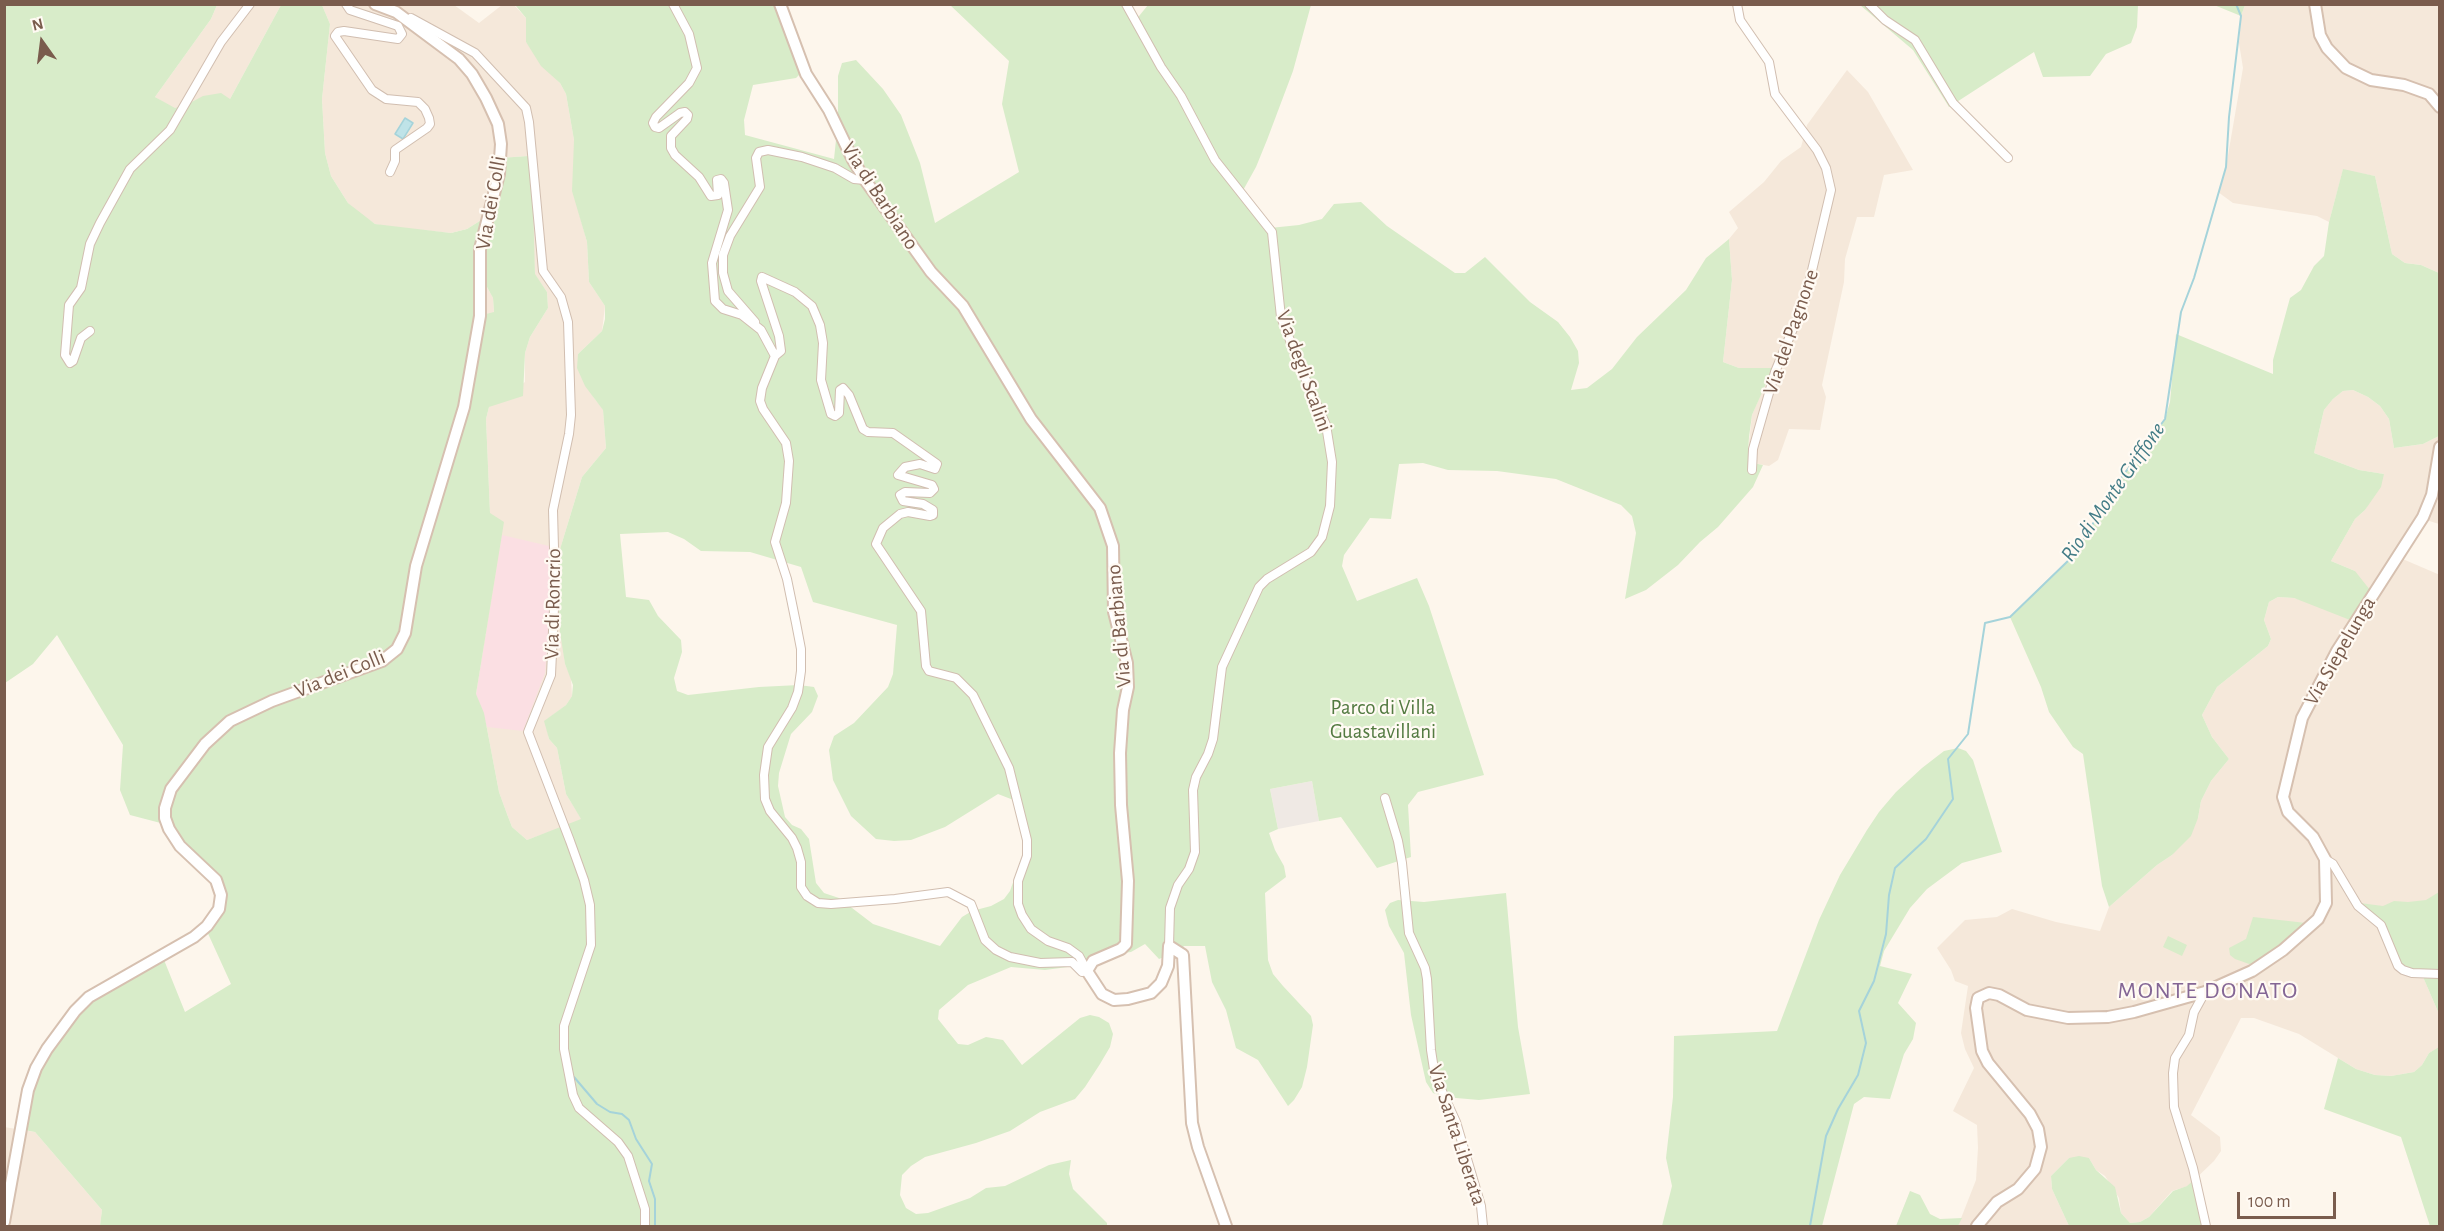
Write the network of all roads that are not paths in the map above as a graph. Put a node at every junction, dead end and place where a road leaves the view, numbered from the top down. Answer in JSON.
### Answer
{"nodes":[{"id":1,"x":250,"y":4,"type":"edge"},
{"id":2,"x":346,"y":4,"type":"edge"},
{"id":3,"x":375,"y":4,"type":"edge"},
{"id":4,"x":673,"y":4,"type":"edge"},
{"id":5,"x":780,"y":4,"type":"edge"},
{"id":6,"x":1126,"y":4,"type":"edge"},
{"id":7,"x":1737,"y":4,"type":"edge"},
{"id":8,"x":1869,"y":4,"type":"edge"},
{"id":9,"x":2316,"y":4,"type":"edge"},
{"id":10,"x":396,"y":12,"type":"junction"},
{"id":11,"x":2439,"y":107,"type":"edge"},
{"id":12,"x":2008,"y":158,"type":"dead end"},
{"id":13,"x":390,"y":172,"type":"dead end"},
{"id":14,"x":866,"y":180,"type":"junction"},
{"id":15,"x":761,"y":330,"type":"junction"},
{"id":16,"x":90,"y":331,"type":"dead end"},
{"id":17,"x":775,"y":356,"type":"junction"},
{"id":18,"x":2439,"y":447,"type":"edge"},
{"id":19,"x":1752,"y":470,"type":"dead end"},
{"id":20,"x":1385,"y":798,"type":"dead end"},
{"id":21,"x":2325,"y":859,"type":"junction"},
{"id":22,"x":1169,"y":946,"type":"junction"},
{"id":23,"x":1087,"y":971,"type":"junction"},
{"id":24,"x":2439,"y":975,"type":"edge"},
{"id":25,"x":2205,"y":992,"type":"junction"},
{"id":26,"x":4,"y":1222,"type":"edge"},
{"id":27,"x":645,"y":1227,"type":"edge"},
{"id":28,"x":1226,"y":1227,"type":"edge"},
{"id":29,"x":1483,"y":1227,"type":"edge"},
{"id":30,"x":1977,"y":1227,"type":"edge"},
{"id":31,"x":2206,"y":1227,"type":"edge"}],
"edges":[{"from":1,"to":16,"type":"street"},
{"from":2,"to":13,"type":"street"},
{"from":3,"to":10,"type":"street","name":"Via dei Colli"},
{"from":4,"to":15,"type":"street"},
{"from":5,"to":14,"type":"street","name":"Via di Barbiano"},
{"from":6,"to":22,"type":"street","name":"Via degli Scalini"},
{"from":7,"to":19,"type":"street","name":"Via del Pagnone"},
{"from":8,"to":12,"type":"street"},
{"from":9,"to":11,"type":"street"},
{"from":10,"to":26,"type":"street","name":"Via dei Colli"},
{"from":10,"to":27,"type":"street","name":"Via di Roncrio"},
{"from":14,"to":15,"type":"street"},
{"from":14,"to":23,"type":"street","name":"Via di Barbiano"},
{"from":15,"to":17,"type":"street"},
{"from":17,"to":23,"type":"street"},
{"from":17,"to":23,"type":"street"},
{"from":18,"to":21,"type":"street","name":"Via Siepelunga"},
{"from":20,"to":29,"type":"street","name":"Via Santa Liberata"},
{"from":21,"to":24,"type":"street"},
{"from":21,"to":25,"type":"street","name":"Via Siepelunga"},
{"from":22,"to":23,"type":"street"},
{"from":22,"to":28,"type":"street"},
{"from":25,"to":30,"type":"street","name":"Via Siepelunga"},
{"from":25,"to":31,"type":"street"}]}
